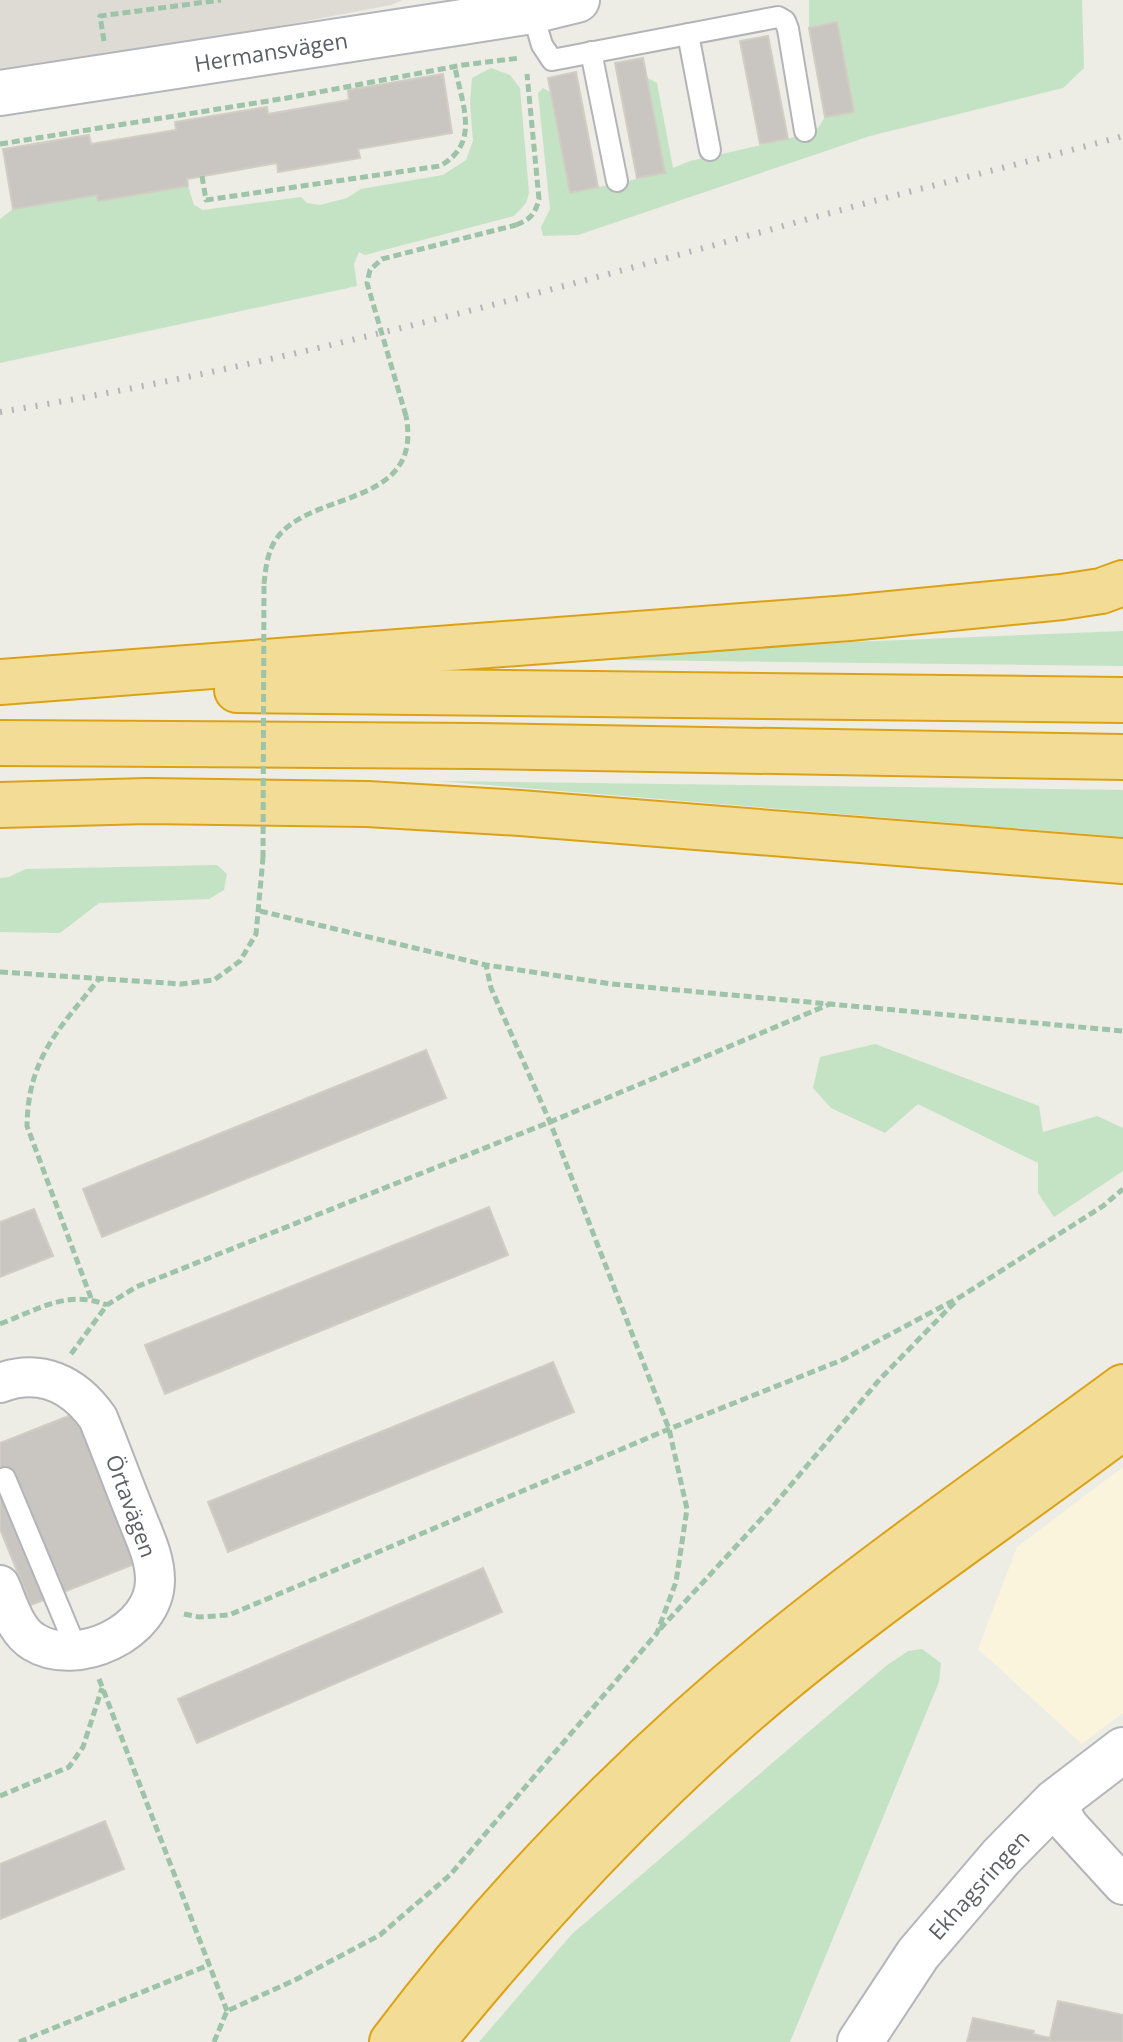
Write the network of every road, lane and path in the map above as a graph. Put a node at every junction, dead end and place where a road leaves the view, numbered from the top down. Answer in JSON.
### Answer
{"nodes":[{"id":1,"x":577,"y":0,"type":"edge"},
{"id":2,"x":531,"y":5,"type":"edge"},
{"id":3,"x":688,"y":34,"type":"junction"},
{"id":4,"x":591,"y":52,"type":"junction"},
{"id":5,"x":536,"y":56,"type":"junction"},
{"id":6,"x":455,"y":67,"type":"junction"},
{"id":7,"x":0,"y":93,"type":"edge"},
{"id":8,"x":805,"y":131,"type":"dead end"},
{"id":9,"x":0,"y":144,"type":"edge"},
{"id":10,"x":710,"y":150,"type":"dead end"},
{"id":11,"x":202,"y":176,"type":"dead end"},
{"id":12,"x":617,"y":181,"type":"dead end"},
{"id":13,"x":1123,"y":583,"type":"edge"},
{"id":14,"x":1123,"y":611,"type":"edge"},
{"id":15,"x":849,"y":618,"type":"junction"},
{"id":16,"x":0,"y":685,"type":"edge"},
{"id":17,"x":1123,"y":700,"type":"edge"},
{"id":18,"x":0,"y":743,"type":"edge"},
{"id":19,"x":1123,"y":757,"type":"edge"},
{"id":20,"x":0,"y":805,"type":"edge"},
{"id":21,"x":1046,"y":854,"type":"junction"},
{"id":22,"x":1123,"y":861,"type":"edge"},
{"id":23,"x":1123,"y":872,"type":"edge"},
{"id":24,"x":260,"y":911,"type":"junction"},
{"id":25,"x":486,"y":965,"type":"junction"},
{"id":26,"x":0,"y":972,"type":"edge"},
{"id":27,"x":100,"y":979,"type":"junction"},
{"id":28,"x":830,"y":1004,"type":"junction"},
{"id":29,"x":1123,"y":1031,"type":"edge"},
{"id":30,"x":550,"y":1122,"type":"junction"},
{"id":31,"x":1123,"y":1189,"type":"edge"},
{"id":32,"x":960,"y":1297,"type":"junction"},
{"id":33,"x":91,"y":1298,"type":"junction"},
{"id":34,"x":107,"y":1305,"type":"junction"},
{"id":35,"x":0,"y":1324,"type":"edge"},
{"id":36,"x":54,"y":1382,"type":"junction"},
{"id":37,"x":0,"y":1383,"type":"edge"},
{"id":38,"x":1123,"y":1387,"type":"edge"},
{"id":39,"x":1123,"y":1427,"type":"edge"},
{"id":40,"x":669,"y":1429,"type":"junction"},
{"id":41,"x":5,"y":1478,"type":"dead end"},
{"id":42,"x":0,"y":1585,"type":"edge"},
{"id":43,"x":150,"y":1606,"type":"junction"},
{"id":44,"x":657,"y":1633,"type":"junction"},
{"id":45,"x":81,"y":1648,"type":"junction"},
{"id":46,"x":102,"y":1687,"type":"junction"},
{"id":47,"x":1123,"y":1750,"type":"edge"},
{"id":48,"x":0,"y":1796,"type":"edge"},
{"id":49,"x":1055,"y":1802,"type":"junction"},
{"id":50,"x":1123,"y":1885,"type":"edge"},
{"id":51,"x":209,"y":1965,"type":"junction"},
{"id":52,"x":227,"y":2011,"type":"junction"},
{"id":53,"x":19,"y":2042,"type":"edge"},
{"id":54,"x":214,"y":2042,"type":"edge"},
{"id":55,"x":392,"y":2042,"type":"edge"},
{"id":56,"x":432,"y":2042,"type":"edge"},
{"id":57,"x":860,"y":2042,"type":"edge"}],
"edges":[{"from":1,"to":2,"type":"street","name":"Hermansvägen"},
{"from":2,"to":5,"type":"lane"},
{"from":2,"to":7,"type":"street","name":"Hermansvägen"},
{"from":3,"to":4,"type":"lane"},
{"from":3,"to":8,"type":"lane"},
{"from":3,"to":10,"type":"lane"},
{"from":4,"to":5,"type":"lane"},
{"from":4,"to":12,"type":"lane"},
{"from":5,"to":6,"type":"path"},
{"from":5,"to":24,"type":"path","bridge":true},
{"from":6,"to":9,"type":"path"},
{"from":6,"to":11,"type":"path"},
{"from":13,"to":15,"type":"highway"},
{"from":14,"to":15,"type":"highway"},
{"from":15,"to":16,"type":"highway"},
{"from":16,"to":17,"type":"highway"},
{"from":18,"to":19,"type":"highway"},
{"from":20,"to":21,"type":"highway"},
{"from":21,"to":22,"type":"highway"},
{"from":21,"to":23,"type":"highway"},
{"from":24,"to":25,"type":"path"},
{"from":24,"to":27,"type":"path"},
{"from":25,"to":28,"type":"path"},
{"from":25,"to":30,"type":"path"},
{"from":26,"to":27,"type":"path"},
{"from":27,"to":33,"type":"path"},
{"from":28,"to":29,"type":"path"},
{"from":28,"to":30,"type":"path"},
{"from":30,"to":34,"type":"path"},
{"from":30,"to":40,"type":"path"},
{"from":31,"to":32,"type":"path"},
{"from":32,"to":40,"type":"path"},
{"from":32,"to":44,"type":"path"},
{"from":33,"to":34,"type":"path"},
{"from":33,"to":35,"type":"path"},
{"from":34,"to":36,"type":"path"},
{"from":36,"to":37,"type":"street","name":"Örtavägen"},
{"from":36,"to":43,"type":"street","name":"Örtavägen"},
{"from":38,"to":55,"type":"highway"},
{"from":39,"to":56,"type":"highway"},
{"from":40,"to":43,"type":"path"},
{"from":40,"to":44,"type":"path"},
{"from":41,"to":45,"type":"lane"},
{"from":42,"to":45,"type":"street"},
{"from":43,"to":45,"type":"street"},
{"from":44,"to":52,"type":"path"},
{"from":45,"to":46,"type":"path"},
{"from":46,"to":48,"type":"path"},
{"from":46,"to":51,"type":"path"},
{"from":47,"to":49,"type":"street","name":"Ekhagsringen"},
{"from":49,"to":50,"type":"street"},
{"from":49,"to":57,"type":"street","name":"Ekhagsringen"},
{"from":51,"to":52,"type":"path"},
{"from":51,"to":53,"type":"path"},
{"from":52,"to":54,"type":"path"}]}
